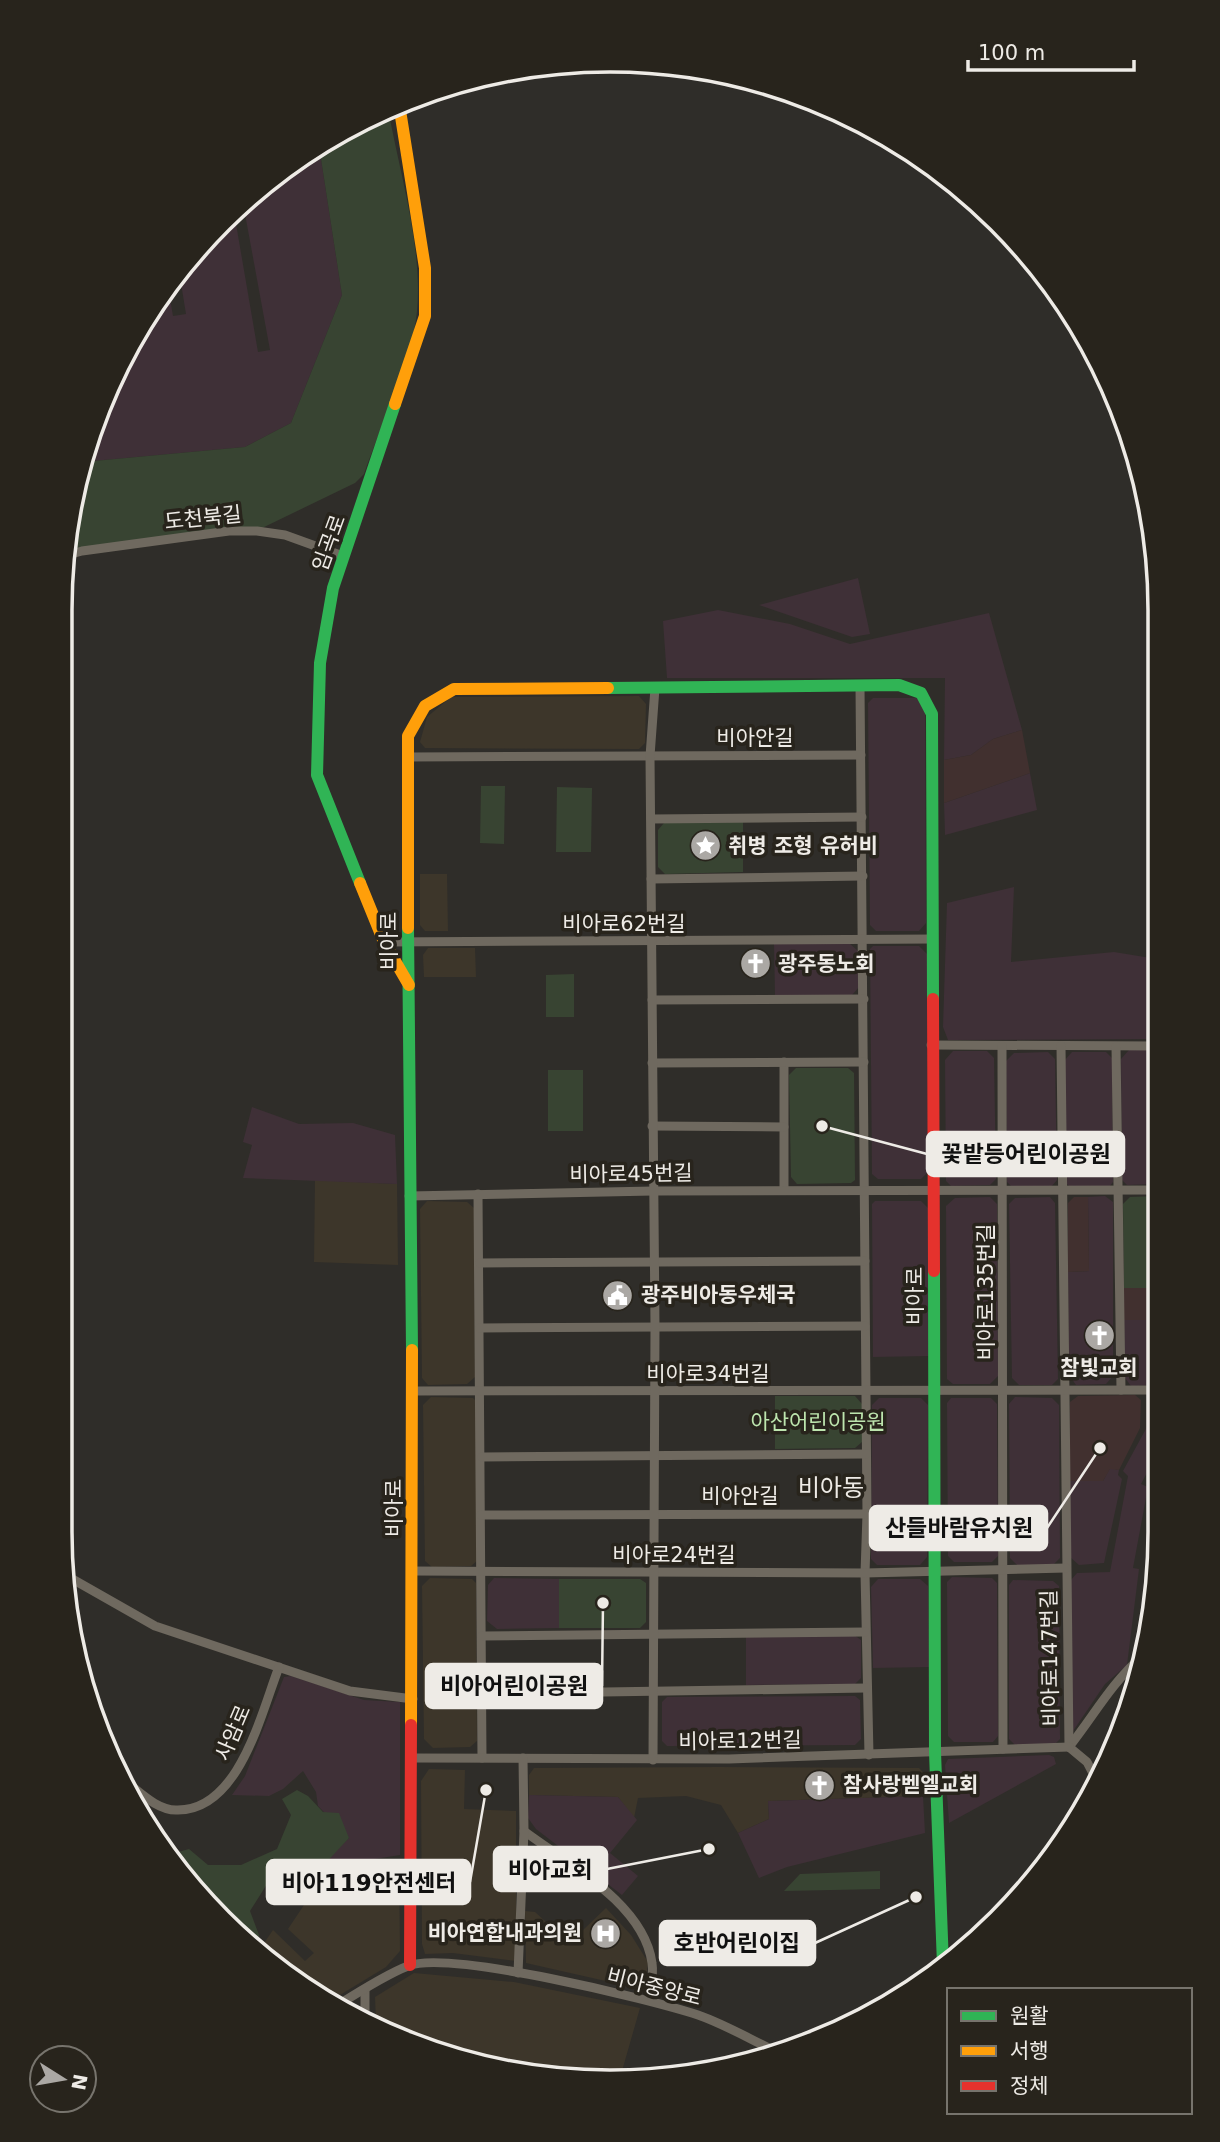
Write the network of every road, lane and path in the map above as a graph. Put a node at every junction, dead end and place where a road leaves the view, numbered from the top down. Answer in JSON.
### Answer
{"nodes":[{"id":1,"x":401,"y":114,"type":"edge"},
{"id":2,"x":75,"y":553,"type":"edge"},
{"id":3,"x":343,"y":556,"type":"junction"},
{"id":4,"x":860,"y":686,"type":"junction"},
{"id":5,"x":655,"y":688,"type":"junction"},
{"id":6,"x":861,"y":755,"type":"junction"},
{"id":7,"x":650,"y":756,"type":"junction"},
{"id":8,"x":409,"y":757,"type":"junction"},
{"id":9,"x":862,"y":817,"type":"junction"},
{"id":10,"x":651,"y":819,"type":"junction"},
{"id":11,"x":863,"y":876,"type":"junction"},
{"id":12,"x":651,"y":880,"type":"junction"},
{"id":13,"x":864,"y":939,"type":"junction"},
{"id":14,"x":933,"y":939,"type":"junction"},
{"id":15,"x":384,"y":942,"type":"junction"},
{"id":16,"x":408,"y":942,"type":"junction"},
{"id":17,"x":650,"y":943,"type":"junction"},
{"id":18,"x":409,"y":986,"type":"junction"},
{"id":19,"x":864,"y":999,"type":"junction"},
{"id":20,"x":652,"y":1000,"type":"junction"},
{"id":21,"x":932,"y":1045,"type":"junction"},
{"id":22,"x":1148,"y":1045,"type":"edge"},
{"id":23,"x":1002,"y":1046,"type":"junction"},
{"id":24,"x":1061,"y":1046,"type":"junction"},
{"id":25,"x":1116,"y":1047,"type":"junction"},
{"id":26,"x":652,"y":1062,"type":"junction"},
{"id":27,"x":784,"y":1062,"type":"junction"},
{"id":28,"x":864,"y":1062,"type":"junction"},
{"id":29,"x":652,"y":1126,"type":"junction"},
{"id":30,"x":784,"y":1127,"type":"junction"},
{"id":31,"x":784,"y":1190,"type":"junction"},
{"id":32,"x":1148,"y":1190,"type":"edge"},
{"id":33,"x":653,"y":1191,"type":"junction"},
{"id":34,"x":1119,"y":1191,"type":"junction"},
{"id":35,"x":865,"y":1192,"type":"junction"},
{"id":36,"x":934,"y":1192,"type":"junction"},
{"id":37,"x":1004,"y":1192,"type":"junction"},
{"id":38,"x":1061,"y":1192,"type":"junction"},
{"id":39,"x":478,"y":1195,"type":"junction"},
{"id":40,"x":409,"y":1196,"type":"junction"},
{"id":41,"x":865,"y":1261,"type":"junction"},
{"id":42,"x":480,"y":1263,"type":"junction"},
{"id":43,"x":654,"y":1263,"type":"junction"},
{"id":44,"x":866,"y":1326,"type":"junction"},
{"id":45,"x":655,"y":1327,"type":"junction"},
{"id":46,"x":480,"y":1328,"type":"junction"},
{"id":47,"x":1121,"y":1390,"type":"junction"},
{"id":48,"x":1148,"y":1390,"type":"edge"},
{"id":49,"x":413,"y":1391,"type":"junction"},
{"id":50,"x":866,"y":1391,"type":"junction"},
{"id":51,"x":934,"y":1391,"type":"junction"},
{"id":52,"x":1063,"y":1391,"type":"junction"},
{"id":53,"x":482,"y":1392,"type":"junction"},
{"id":54,"x":654,"y":1392,"type":"junction"},
{"id":55,"x":1004,"y":1392,"type":"junction"},
{"id":56,"x":655,"y":1454,"type":"junction"},
{"id":57,"x":866,"y":1454,"type":"junction"},
{"id":58,"x":482,"y":1457,"type":"junction"},
{"id":59,"x":654,"y":1513,"type":"junction"},
{"id":60,"x":867,"y":1514,"type":"junction"},
{"id":61,"x":481,"y":1515,"type":"junction"},
{"id":62,"x":1066,"y":1568,"type":"junction"},
{"id":63,"x":1003,"y":1570,"type":"junction"},
{"id":64,"x":413,"y":1571,"type":"junction"},
{"id":65,"x":936,"y":1571,"type":"junction"},
{"id":66,"x":654,"y":1572,"type":"junction"},
{"id":67,"x":865,"y":1573,"type":"junction"},
{"id":68,"x":483,"y":1574,"type":"junction"},
{"id":69,"x":74,"y":1580,"type":"edge"},
{"id":70,"x":653,"y":1632,"type":"junction"},
{"id":71,"x":865,"y":1632,"type":"junction"},
{"id":72,"x":482,"y":1636,"type":"junction"},
{"id":73,"x":279,"y":1667,"type":"junction"},
{"id":74,"x":1131,"y":1667,"type":"edge"},
{"id":75,"x":866,"y":1688,"type":"junction"},
{"id":76,"x":655,"y":1690,"type":"junction"},
{"id":77,"x":482,"y":1693,"type":"junction"},
{"id":78,"x":412,"y":1699,"type":"junction"},
{"id":79,"x":1069,"y":1747,"type":"junction"},
{"id":80,"x":1003,"y":1749,"type":"junction"},
{"id":81,"x":935,"y":1752,"type":"junction"},
{"id":82,"x":869,"y":1755,"type":"junction"},
{"id":83,"x":411,"y":1758,"type":"junction"},
{"id":84,"x":482,"y":1758,"type":"junction"},
{"id":85,"x":523,"y":1758,"type":"junction"},
{"id":86,"x":653,"y":1760,"type":"junction"},
{"id":87,"x":1092,"y":1772,"type":"edge"},
{"id":88,"x":138,"y":1791,"type":"edge"},
{"id":89,"x":524,"y":1831,"type":"junction"},
{"id":90,"x":943,"y":1955,"type":"edge"},
{"id":91,"x":410,"y":1965,"type":"junction"},
{"id":92,"x":518,"y":1973,"type":"junction"},
{"id":93,"x":365,"y":1991,"type":"junction"},
{"id":94,"x":649,"y":2000,"type":"junction"},
{"id":95,"x":346,"y":2001,"type":"edge"},
{"id":96,"x":365,"y":2011,"type":"edge"},
{"id":97,"x":766,"y":2047,"type":"edge"}],
"edges":[{"from":1,"to":3,"type":"street","name":"임곡로"},
{"from":2,"to":3,"type":"street","name":"도천북길"},
{"from":3,"to":15,"type":"street","name":"임곡로"},
{"from":4,"to":5,"type":"street","name":"비아로"},
{"from":4,"to":6,"type":"street"},
{"from":4,"to":14,"type":"street","name":"비아로"},
{"from":5,"to":7,"type":"street"},
{"from":5,"to":8,"type":"street","name":"비아로"},
{"from":6,"to":7,"type":"street","name":"비아안길"},
{"from":6,"to":9,"type":"street"},
{"from":7,"to":8,"type":"street"},
{"from":7,"to":10,"type":"street"},
{"from":8,"to":16,"type":"street","name":"비아로"},
{"from":9,"to":10,"type":"street"},
{"from":9,"to":11,"type":"street"},
{"from":10,"to":12,"type":"street"},
{"from":11,"to":12,"type":"street"},
{"from":11,"to":13,"type":"street"},
{"from":12,"to":17,"type":"street"},
{"from":13,"to":14,"type":"street","name":"비아로62번길"},
{"from":13,"to":17,"type":"street","name":"비아로62번길"},
{"from":13,"to":19,"type":"street"},
{"from":14,"to":21,"type":"street","name":"비아로"},
{"from":15,"to":16,"type":"street","name":"비아로62번길"},
{"from":15,"to":18,"type":"street","name":"임곡로"},
{"from":16,"to":17,"type":"street","name":"비아로62번길"},
{"from":16,"to":18,"type":"street","name":"비아로"},
{"from":17,"to":20,"type":"street"},
{"from":18,"to":40,"type":"street","name":"비아로"},
{"from":19,"to":20,"type":"street"},
{"from":19,"to":28,"type":"street"},
{"from":20,"to":26,"type":"street"},
{"from":21,"to":23,"type":"street"},
{"from":21,"to":36,"type":"street","name":"비아로"},
{"from":22,"to":25,"type":"street"},
{"from":23,"to":24,"type":"street"},
{"from":23,"to":37,"type":"street","name":"비아로135번길"},
{"from":24,"to":25,"type":"street"},
{"from":24,"to":38,"type":"street"},
{"from":25,"to":34,"type":"street"},
{"from":26,"to":27,"type":"street"},
{"from":26,"to":29,"type":"street"},
{"from":27,"to":28,"type":"street"},
{"from":27,"to":30,"type":"street"},
{"from":28,"to":35,"type":"street"},
{"from":29,"to":30,"type":"street"},
{"from":29,"to":33,"type":"street"},
{"from":30,"to":31,"type":"street"},
{"from":31,"to":33,"type":"street","name":"비아로45번길"},
{"from":31,"to":35,"type":"street","name":"비아로45번길"},
{"from":32,"to":34,"type":"street"},
{"from":33,"to":39,"type":"street","name":"비아로45번길"},
{"from":33,"to":43,"type":"street"},
{"from":34,"to":38,"type":"street"},
{"from":34,"to":47,"type":"street"},
{"from":35,"to":36,"type":"street","name":"비아로45번길"},
{"from":35,"to":41,"type":"street"},
{"from":36,"to":37,"type":"street"},
{"from":36,"to":51,"type":"street","name":"비아로"},
{"from":37,"to":38,"type":"street"},
{"from":37,"to":55,"type":"street","name":"비아로135번길"},
{"from":38,"to":52,"type":"street"},
{"from":39,"to":40,"type":"street","name":"비아로45번길"},
{"from":39,"to":42,"type":"street"},
{"from":40,"to":49,"type":"street","name":"비아로"},
{"from":41,"to":43,"type":"street"},
{"from":41,"to":44,"type":"street"},
{"from":42,"to":43,"type":"street"},
{"from":42,"to":46,"type":"street"},
{"from":43,"to":45,"type":"street"},
{"from":44,"to":45,"type":"street"},
{"from":44,"to":50,"type":"street"},
{"from":45,"to":46,"type":"street"},
{"from":45,"to":54,"type":"street"},
{"from":46,"to":53,"type":"street"},
{"from":47,"to":48,"type":"street"},
{"from":47,"to":52,"type":"street"},
{"from":49,"to":53,"type":"street","name":"비아로34번길"},
{"from":49,"to":64,"type":"street","name":"비아로"},
{"from":50,"to":51,"type":"street","name":"비아로34번길"},
{"from":50,"to":54,"type":"street","name":"비아로34번길"},
{"from":50,"to":57,"type":"street"},
{"from":51,"to":55,"type":"street"},
{"from":51,"to":65,"type":"street","name":"비아로"},
{"from":52,"to":55,"type":"street"},
{"from":52,"to":62,"type":"street","name":"비아로147번길"},
{"from":53,"to":54,"type":"street","name":"비아로34번길"},
{"from":53,"to":58,"type":"street"},
{"from":54,"to":56,"type":"street"},
{"from":55,"to":63,"type":"street"},
{"from":56,"to":57,"type":"street","name":"비아안길"},
{"from":56,"to":58,"type":"street","name":"비아안길"},
{"from":56,"to":59,"type":"street"},
{"from":57,"to":60,"type":"street"},
{"from":58,"to":61,"type":"street"},
{"from":59,"to":60,"type":"street","name":"비아안길"},
{"from":59,"to":61,"type":"street","name":"비아안길"},
{"from":59,"to":66,"type":"street"},
{"from":60,"to":67,"type":"street"},
{"from":61,"to":68,"type":"street"},
{"from":62,"to":63,"type":"street","name":"비아로147번길"},
{"from":62,"to":79,"type":"street","name":"비아로147번길"},
{"from":63,"to":65,"type":"street","name":"비아로147번길"},
{"from":63,"to":80,"type":"street"},
{"from":64,"to":68,"type":"street","name":"비아로24번길"},
{"from":64,"to":78,"type":"street","name":"비아로"},
{"from":65,"to":67,"type":"street","name":"비아로24번길"},
{"from":65,"to":81,"type":"street","name":"비아로"},
{"from":66,"to":67,"type":"street","name":"비아로24번길"},
{"from":66,"to":68,"type":"street","name":"비아로24번길"},
{"from":66,"to":70,"type":"street"},
{"from":67,"to":71,"type":"street"},
{"from":68,"to":72,"type":"street"},
{"from":69,"to":73,"type":"street"},
{"from":70,"to":71,"type":"street"},
{"from":70,"to":72,"type":"street"},
{"from":70,"to":76,"type":"street"},
{"from":71,"to":75,"type":"street"},
{"from":72,"to":77,"type":"street"},
{"from":73,"to":78,"type":"street"},
{"from":73,"to":88,"type":"street","name":"사암로"},
{"from":74,"to":79,"type":"street"},
{"from":75,"to":76,"type":"street"},
{"from":75,"to":82,"type":"street"},
{"from":76,"to":77,"type":"street"},
{"from":76,"to":86,"type":"street"},
{"from":77,"to":84,"type":"street"},
{"from":78,"to":83,"type":"street","name":"비아로"},
{"from":79,"to":80,"type":"street","name":"비아로12번길"},
{"from":79,"to":87,"type":"street"},
{"from":80,"to":81,"type":"street","name":"비아로12번길"},
{"from":81,"to":82,"type":"street","name":"비아로12번길"},
{"from":81,"to":90,"type":"street","name":"비아로"},
{"from":82,"to":86,"type":"street","name":"비아로12번길"},
{"from":83,"to":84,"type":"street","name":"비아로12번길"},
{"from":83,"to":91,"type":"street","name":"비아로"},
{"from":84,"to":85,"type":"street","name":"비아로12번길"},
{"from":85,"to":86,"type":"street","name":"비아로12번길"},
{"from":85,"to":89,"type":"street"},
{"from":89,"to":92,"type":"street"},
{"from":89,"to":94,"type":"street"},
{"from":91,"to":92,"type":"street","name":"비아중앙로"},
{"from":91,"to":93,"type":"street","name":"비아중앙로"},
{"from":92,"to":94,"type":"street","name":"비아중앙로"},
{"from":93,"to":95,"type":"street","name":"비아중앙로"},
{"from":93,"to":96,"type":"street"},
{"from":94,"to":97,"type":"street","name":"비아중앙로"}]}
